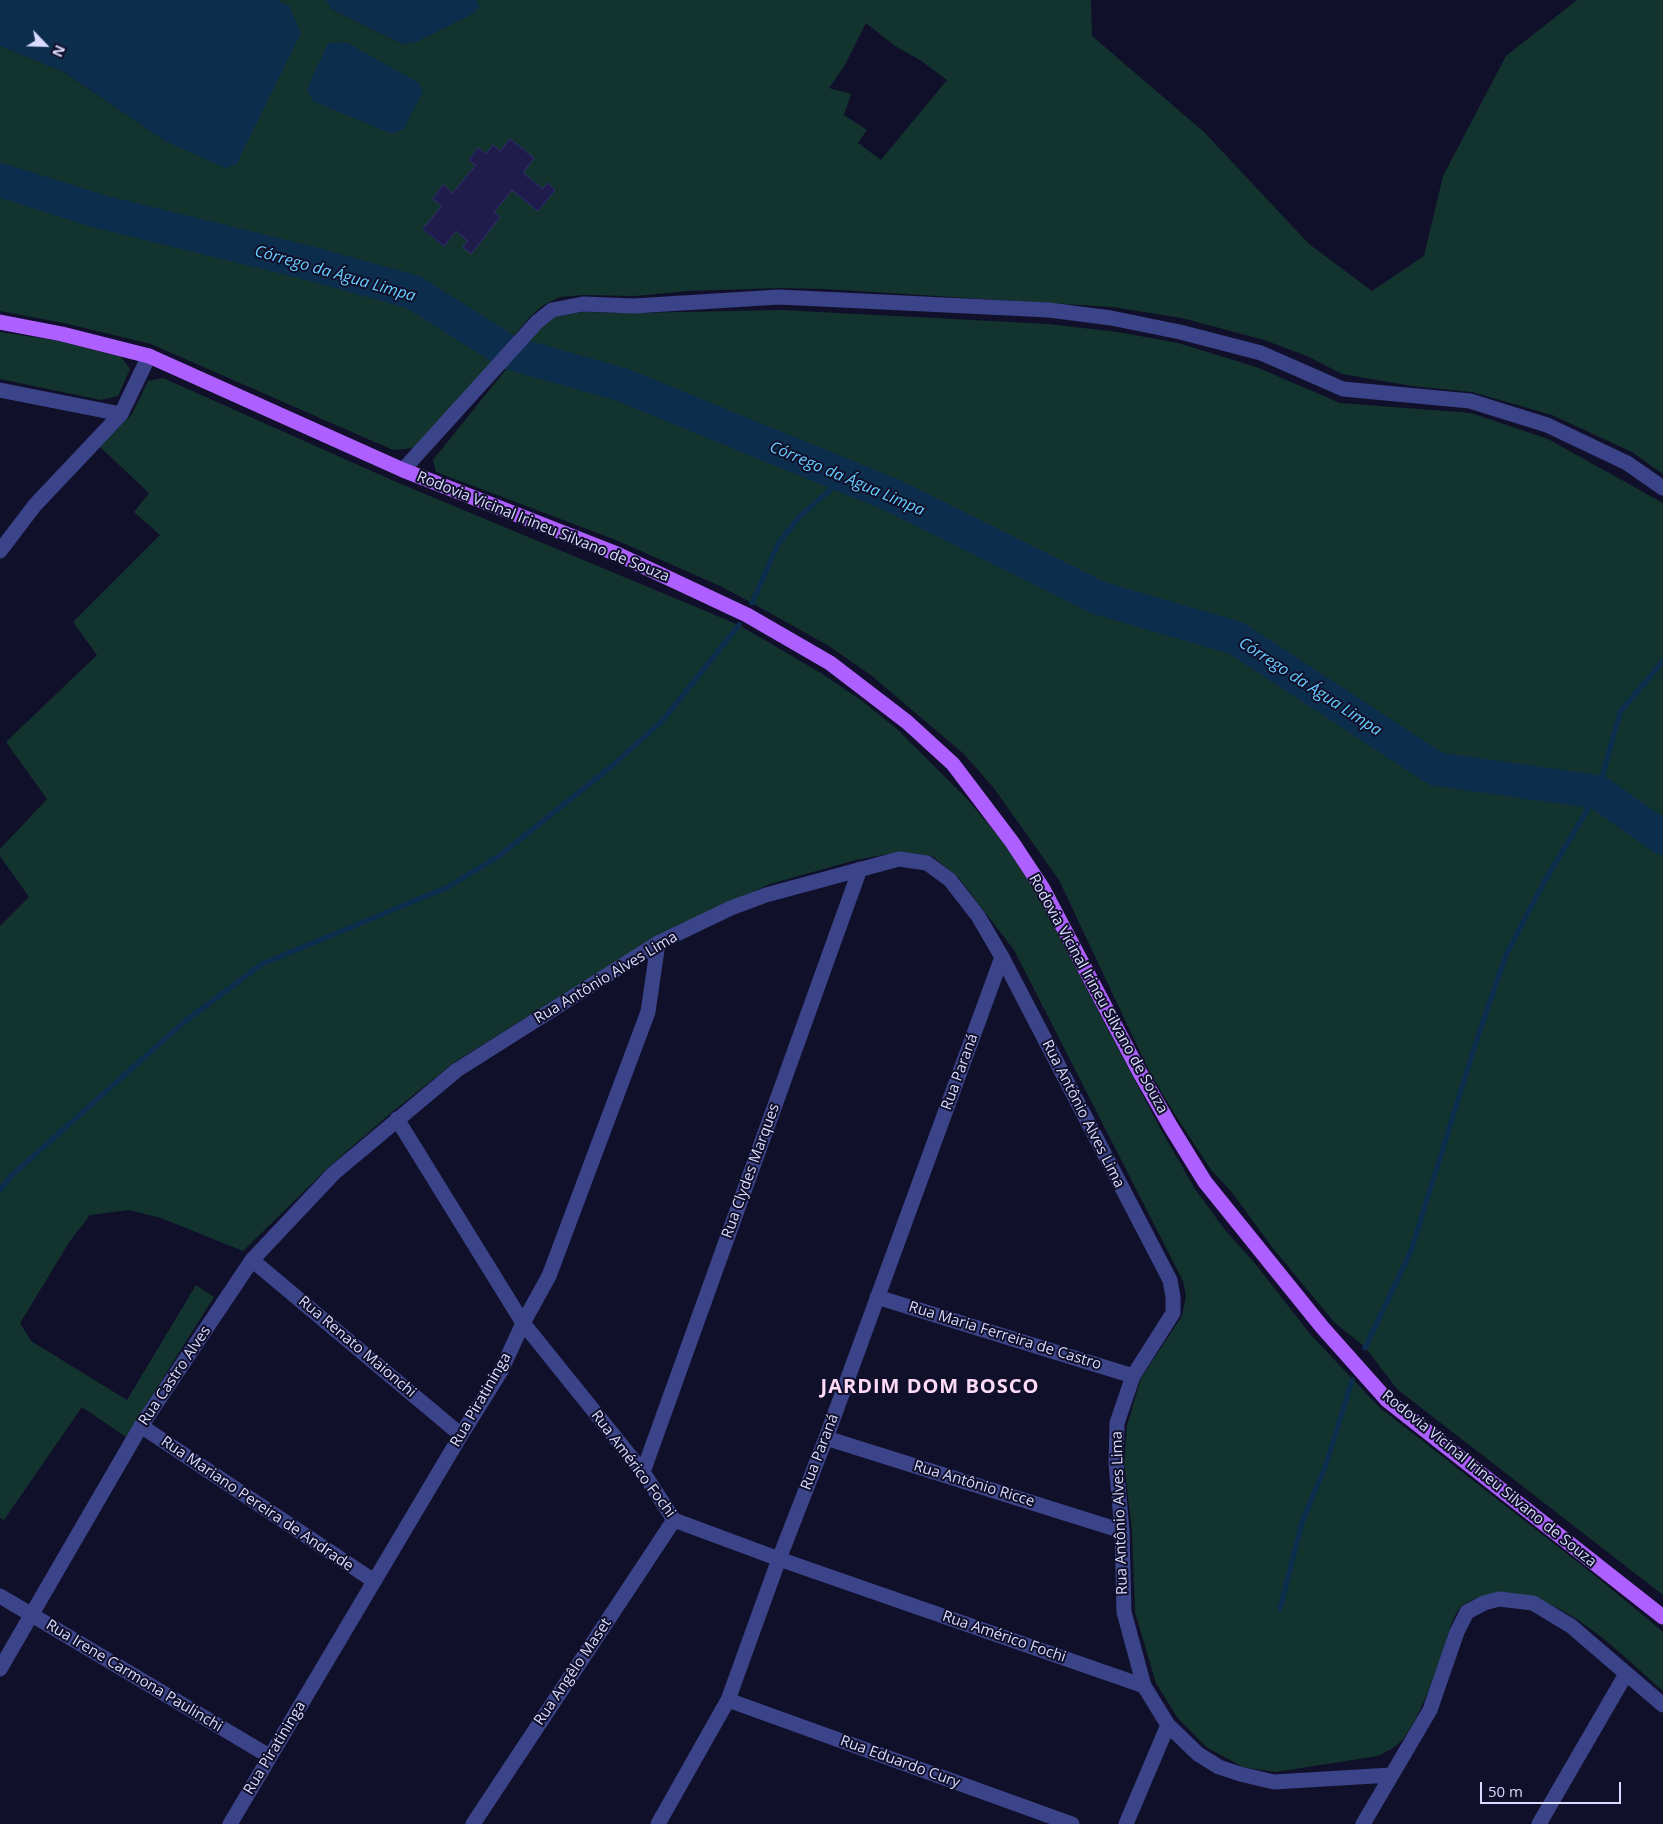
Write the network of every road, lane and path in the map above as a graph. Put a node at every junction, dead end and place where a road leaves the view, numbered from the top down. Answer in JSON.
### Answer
{"nodes":[{"id":1,"x":0,"y":322,"type":"edge"},
{"id":2,"x":149,"y":356,"type":"junction"},
{"id":3,"x":0,"y":390,"type":"edge"},
{"id":4,"x":121,"y":414,"type":"junction"},
{"id":5,"x":403,"y":470,"type":"junction"},
{"id":6,"x":1663,"y":488,"type":"edge"},
{"id":7,"x":0,"y":551,"type":"edge"},
{"id":8,"x":860,"y":869,"type":"junction"},
{"id":9,"x":658,"y":943,"type":"junction"},
{"id":10,"x":1002,"y":957,"type":"junction"},
{"id":11,"x":397,"y":1119,"type":"junction"},
{"id":12,"x":252,"y":1260,"type":"junction"},
{"id":13,"x":877,"y":1297,"type":"junction"},
{"id":14,"x":523,"y":1323,"type":"junction"},
{"id":15,"x":1133,"y":1376,"type":"junction"},
{"id":16,"x":141,"y":1426,"type":"junction"},
{"id":17,"x":461,"y":1435,"type":"junction"},
{"id":18,"x":826,"y":1438,"type":"junction"},
{"id":19,"x":642,"y":1472,"type":"junction"},
{"id":20,"x":674,"y":1520,"type":"junction"},
{"id":21,"x":1122,"y":1531,"type":"junction"},
{"id":22,"x":779,"y":1559,"type":"junction"},
{"id":23,"x":374,"y":1581,"type":"junction"},
{"id":24,"x":0,"y":1596,"type":"edge"},
{"id":25,"x":32,"y":1616,"type":"junction"},
{"id":26,"x":1663,"y":1617,"type":"edge"},
{"id":27,"x":0,"y":1669,"type":"edge"},
{"id":28,"x":1626,"y":1674,"type":"junction"},
{"id":29,"x":1144,"y":1686,"type":"junction"},
{"id":30,"x":728,"y":1700,"type":"junction"},
{"id":31,"x":1663,"y":1705,"type":"edge"},
{"id":32,"x":1168,"y":1725,"type":"junction"},
{"id":33,"x":269,"y":1756,"type":"junction"},
{"id":34,"x":1391,"y":1775,"type":"junction"},
{"id":35,"x":230,"y":1824,"type":"edge"},
{"id":36,"x":473,"y":1824,"type":"edge"},
{"id":37,"x":658,"y":1824,"type":"edge"},
{"id":38,"x":1072,"y":1824,"type":"edge"},
{"id":39,"x":1126,"y":1824,"type":"edge"},
{"id":40,"x":1364,"y":1824,"type":"edge"},
{"id":41,"x":1539,"y":1824,"type":"edge"}],
"edges":[{"from":1,"to":2,"type":"main road","name":"Rodovia Vicinal Irineu Silvano de Souza"},
{"from":2,"to":4,"type":"street"},
{"from":2,"to":5,"type":"main road","name":"Rodovia Vicinal Irineu Silvano de Souza"},
{"from":3,"to":4,"type":"street"},
{"from":4,"to":7,"type":"street"},
{"from":5,"to":6,"type":"street"},
{"from":5,"to":26,"type":"main road","name":"Rodovia Vicinal Irineu Silvano de Souza"},
{"from":8,"to":9,"type":"street","name":"Rua Antônio Alves Lima"},
{"from":8,"to":10,"type":"street","name":"Rua Antônio Alves Lima"},
{"from":8,"to":19,"type":"street","name":"Rua Clydes Marques"},
{"from":9,"to":11,"type":"street","name":"Rua Antônio Alves Lima"},
{"from":9,"to":14,"type":"street","name":"Rua Piratininga"},
{"from":10,"to":13,"type":"street","name":"Rua Paraná"},
{"from":10,"to":15,"type":"street","name":"Rua Antônio Alves Lima"},
{"from":11,"to":12,"type":"street","name":"Rua Castro Alves"},
{"from":11,"to":14,"type":"street","name":"Rua Américo Fochi"},
{"from":12,"to":16,"type":"street","name":"Rua Castro Alves"},
{"from":12,"to":17,"type":"street","name":"Rua Renato Maionchi"},
{"from":13,"to":15,"type":"street","name":"Rua Maria Ferreira de Castro"},
{"from":13,"to":18,"type":"street","name":"Rua Paraná"},
{"from":14,"to":17,"type":"street","name":"Rua Piratininga"},
{"from":14,"to":19,"type":"street","name":"Rua Américo Fochi"},
{"from":15,"to":21,"type":"street","name":"Rua Antônio Alves Lima"},
{"from":16,"to":23,"type":"street","name":"Rua Mariano Pereira de Andrade"},
{"from":16,"to":25,"type":"street","name":"Rua Castro Alves"},
{"from":17,"to":23,"type":"street","name":"Rua Piratininga"},
{"from":18,"to":21,"type":"street","name":"Rua Antônio Ricce"},
{"from":18,"to":22,"type":"street","name":"Rua Paraná"},
{"from":19,"to":20,"type":"street","name":"Rua Américo Fochi"},
{"from":20,"to":22,"type":"street","name":"Rua Américo Fochi"},
{"from":20,"to":36,"type":"street","name":"Rua Angêlo Maset"},
{"from":21,"to":29,"type":"street","name":"Rua Antônio Alves Lima"},
{"from":22,"to":29,"type":"street","name":"Rua Américo Fochi"},
{"from":22,"to":30,"type":"street","name":"Rua Paraná"},
{"from":23,"to":33,"type":"street","name":"Rua Piratininga"},
{"from":24,"to":25,"type":"street","name":"Rua Irene Carmona Paulinchi"},
{"from":25,"to":27,"type":"street","name":"Rua Castro Alves"},
{"from":25,"to":33,"type":"street","name":"Rua Irene Carmona Paulinchi"},
{"from":28,"to":31,"type":"street"},
{"from":28,"to":34,"type":"street"},
{"from":28,"to":41,"type":"street"},
{"from":29,"to":32,"type":"street","name":"Rua Antônio Alves Lima"},
{"from":30,"to":37,"type":"street","name":"Rua Paraná"},
{"from":30,"to":38,"type":"street","name":"Rua Eduardo Cury"},
{"from":32,"to":34,"type":"street","name":"Rua Antônio Alves Lima"},
{"from":32,"to":39,"type":"street"},
{"from":33,"to":35,"type":"street","name":"Rua Piratininga"},
{"from":34,"to":40,"type":"street"}]}
